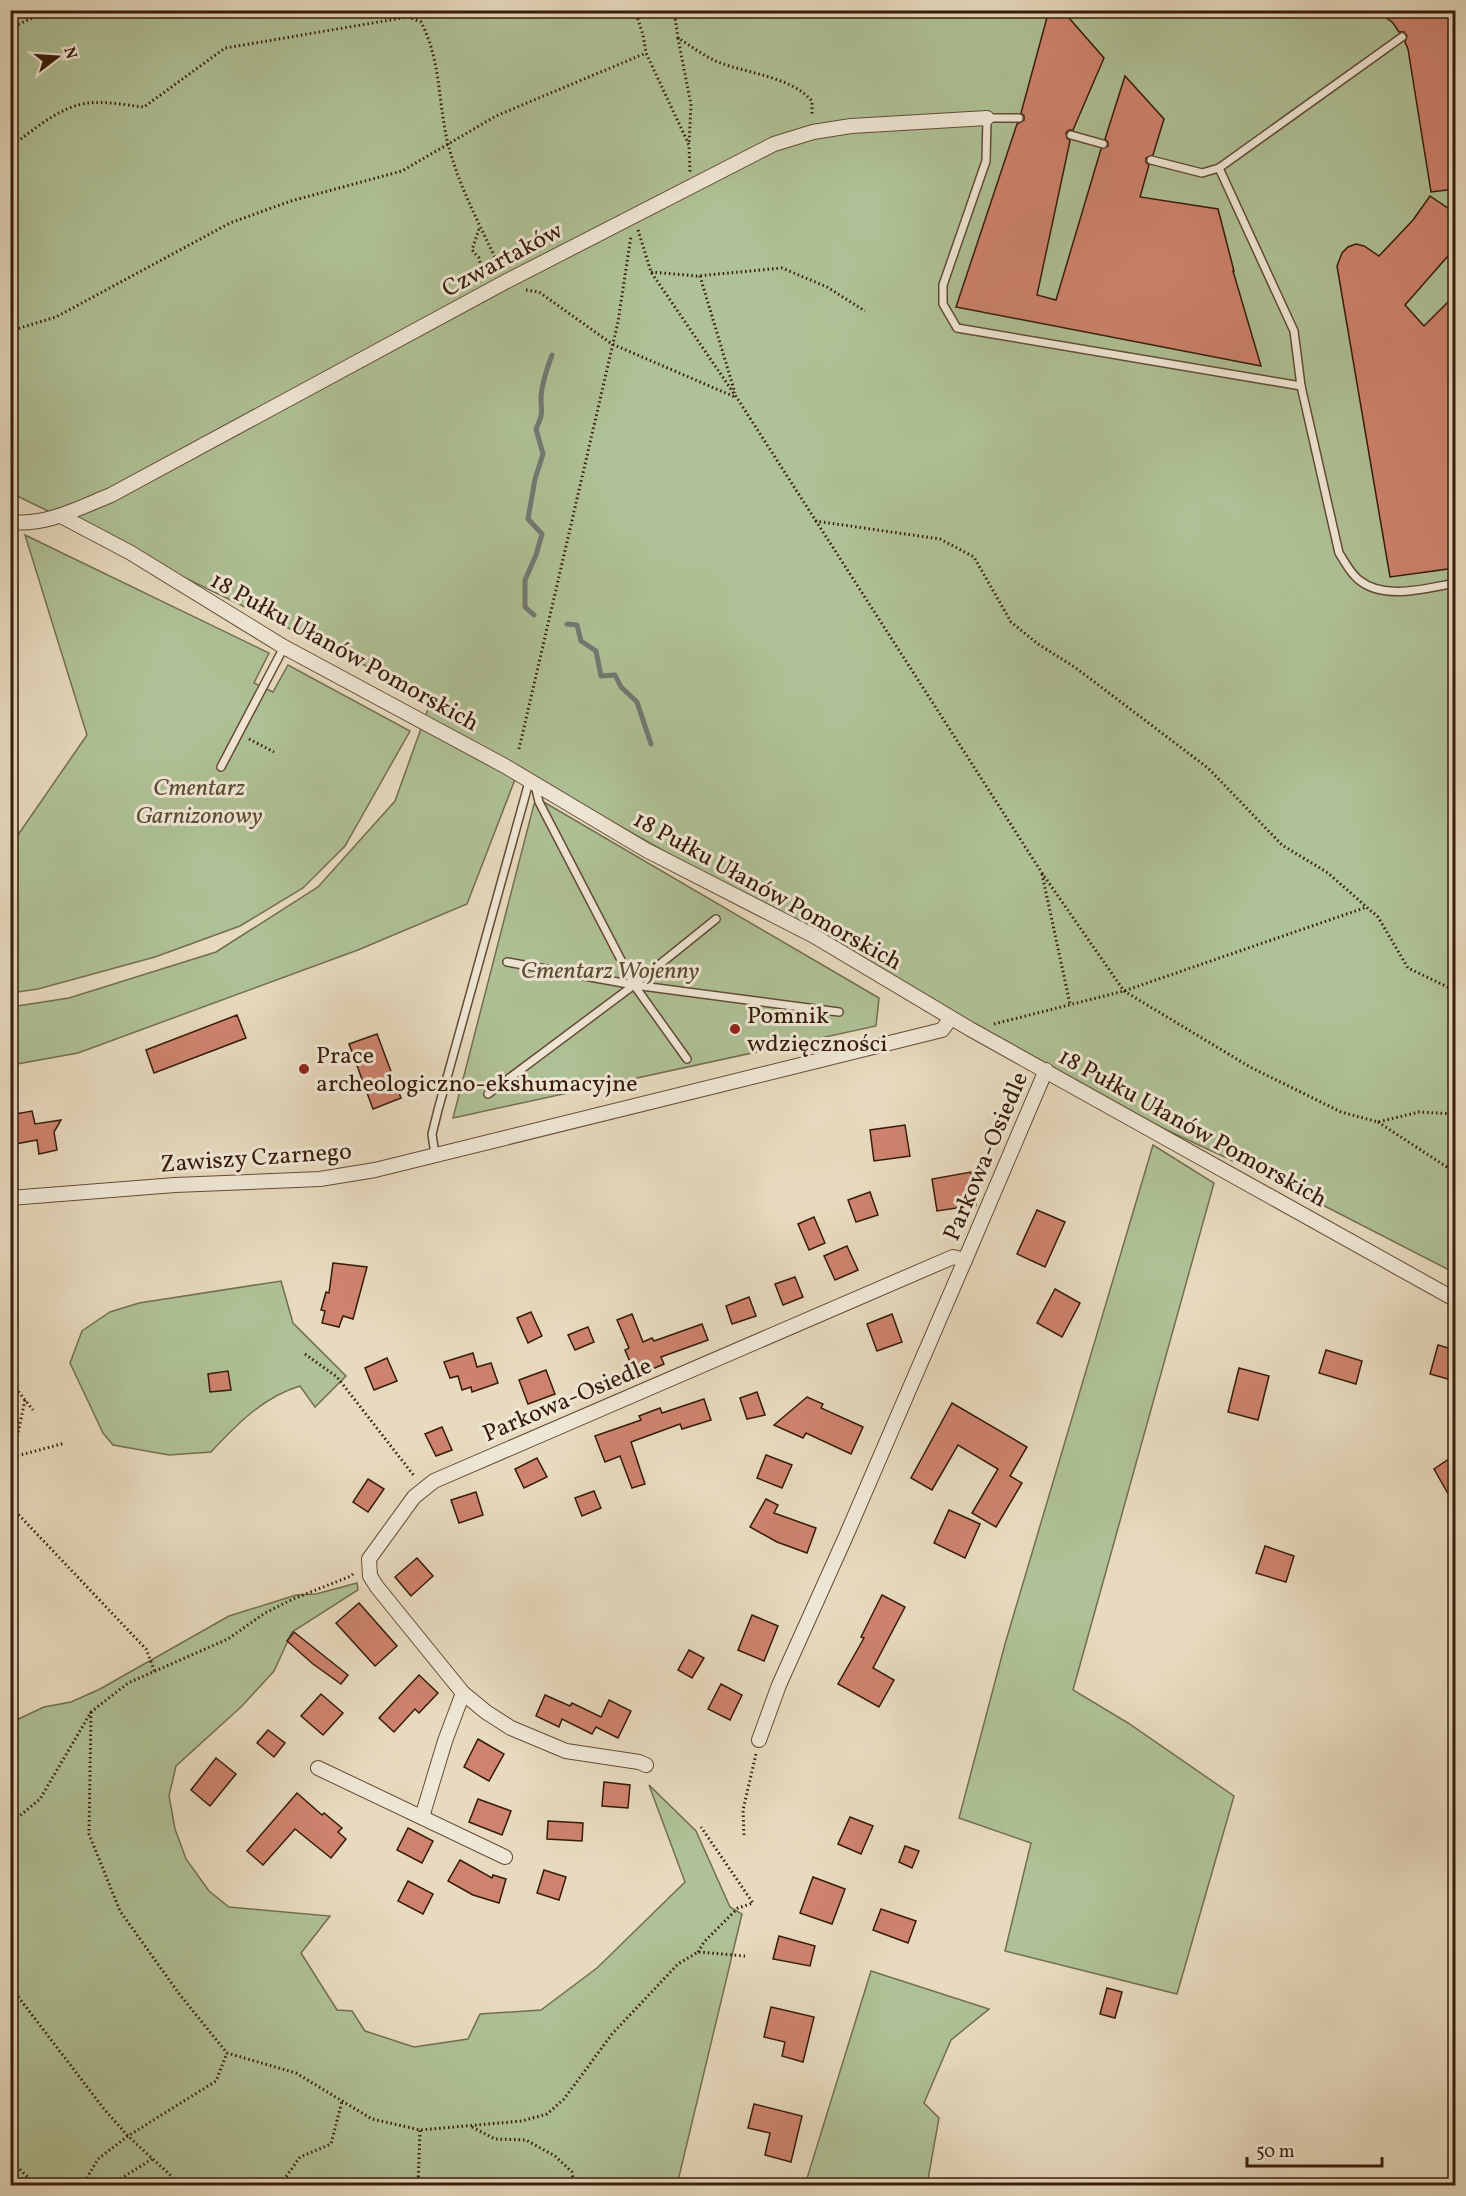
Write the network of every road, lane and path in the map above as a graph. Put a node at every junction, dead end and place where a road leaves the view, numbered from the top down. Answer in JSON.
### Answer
{"nodes":[{"id":1,"x":50,"y":10,"type":"edge"},
{"id":2,"x":392,"y":10,"type":"edge"},
{"id":3,"x":440,"y":10,"type":"edge"},
{"id":4,"x":635,"y":10,"type":"edge"},
{"id":5,"x":674,"y":10,"type":"edge"},
{"id":6,"x":408,"y":17,"type":"junction"},
{"id":7,"x":402,"y":18,"type":"junction"},
{"id":8,"x":10,"y":28,"type":"edge"},
{"id":9,"x":1401,"y":37,"type":"dead end"},
{"id":10,"x":678,"y":38,"type":"junction"},
{"id":11,"x":646,"y":53,"type":"junction"},
{"id":12,"x":987,"y":118,"type":"junction"},
{"id":13,"x":1019,"y":118,"type":"dead end"},
{"id":14,"x":813,"y":132,"type":"junction"},
{"id":15,"x":1071,"y":135,"type":"dead end"},
{"id":16,"x":448,"y":143,"type":"junction"},
{"id":17,"x":1103,"y":144,"type":"dead end"},
{"id":18,"x":689,"y":146,"type":"junction"},
{"id":19,"x":10,"y":147,"type":"edge"},
{"id":20,"x":691,"y":160,"type":"dead end"},
{"id":21,"x":1151,"y":160,"type":"dead end"},
{"id":22,"x":1219,"y":168,"type":"junction"},
{"id":23,"x":479,"y":229,"type":"junction"},
{"id":24,"x":651,"y":272,"type":"junction"},
{"id":25,"x":503,"y":273,"type":"dead end"},
{"id":26,"x":700,"y":276,"type":"junction"},
{"id":27,"x":484,"y":278,"type":"dead end"},
{"id":28,"x":531,"y":283,"type":"dead end"},
{"id":29,"x":521,"y":289,"type":"dead end"},
{"id":30,"x":539,"y":292,"type":"dead end"},
{"id":31,"x":865,"y":310,"type":"dead end"},
{"id":32,"x":10,"y":331,"type":"edge"},
{"id":33,"x":612,"y":344,"type":"junction"},
{"id":34,"x":1301,"y":386,"type":"junction"},
{"id":35,"x":736,"y":398,"type":"junction"},
{"id":36,"x":62,"y":516,"type":"junction"},
{"id":37,"x":815,"y":521,"type":"junction"},
{"id":38,"x":10,"y":522,"type":"edge"},
{"id":39,"x":1455,"y":583,"type":"edge"},
{"id":40,"x":284,"y":647,"type":"junction"},
{"id":41,"x":239,"y":734,"type":"junction"},
{"id":42,"x":519,"y":750,"type":"dead end"},
{"id":43,"x":274,"y":752,"type":"dead end"},
{"id":44,"x":221,"y":767,"type":"dead end"},
{"id":45,"x":532,"y":783,"type":"junction"},
{"id":46,"x":1042,"y":873,"type":"junction"},
{"id":47,"x":1367,"y":907,"type":"junction"},
{"id":48,"x":716,"y":919,"type":"dead end"},
{"id":49,"x":507,"y":962,"type":"dead end"},
{"id":50,"x":634,"y":985,"type":"junction"},
{"id":51,"x":1124,"y":991,"type":"junction"},
{"id":52,"x":1455,"y":992,"type":"edge"},
{"id":53,"x":1070,"y":1004,"type":"junction"},
{"id":54,"x":839,"y":1012,"type":"dead end"},
{"id":55,"x":951,"y":1018,"type":"junction"},
{"id":56,"x":970,"y":1029,"type":"junction"},
{"id":57,"x":687,"y":1059,"type":"dead end"},
{"id":58,"x":1046,"y":1070,"type":"junction"},
{"id":59,"x":488,"y":1094,"type":"dead end"},
{"id":60,"x":1455,"y":1114,"type":"edge"},
{"id":61,"x":1378,"y":1122,"type":"junction"},
{"id":62,"x":435,"y":1155,"type":"junction"},
{"id":63,"x":1455,"y":1173,"type":"edge"},
{"id":64,"x":10,"y":1198,"type":"edge"},
{"id":65,"x":965,"y":1260,"type":"junction"},
{"id":66,"x":1455,"y":1300,"type":"edge"},
{"id":67,"x":305,"y":1354,"type":"dead end"},
{"id":68,"x":10,"y":1381,"type":"edge"},
{"id":69,"x":26,"y":1400,"type":"junction"},
{"id":70,"x":33,"y":1410,"type":"dead end"},
{"id":71,"x":22,"y":1418,"type":"junction"},
{"id":72,"x":10,"y":1427,"type":"edge"},
{"id":73,"x":65,"y":1443,"type":"dead end"},
{"id":74,"x":13,"y":1457,"type":"junction"},
{"id":75,"x":424,"y":1487,"type":"junction"},
{"id":76,"x":369,"y":1559,"type":"junction"},
{"id":77,"x":155,"y":1672,"type":"junction"},
{"id":78,"x":463,"y":1693,"type":"junction"},
{"id":79,"x":90,"y":1712,"type":"junction"},
{"id":80,"x":759,"y":1740,"type":"joint"},
{"id":81,"x":646,"y":1765,"type":"dead end"},
{"id":82,"x":318,"y":1768,"type":"dead end"},
{"id":83,"x":422,"y":1817,"type":"junction"},
{"id":84,"x":10,"y":1824,"type":"edge"},
{"id":85,"x":701,"y":1827,"type":"dead end"},
{"id":86,"x":744,"y":1835,"type":"dead end"},
{"id":87,"x":505,"y":1857,"type":"dead end"},
{"id":88,"x":698,"y":1952,"type":"junction"},
{"id":89,"x":745,"y":1956,"type":"dead end"},
{"id":90,"x":10,"y":1986,"type":"edge"},
{"id":91,"x":227,"y":2053,"type":"junction"},
{"id":92,"x":342,"y":2101,"type":"junction"},
{"id":93,"x":471,"y":2126,"type":"junction"},
{"id":94,"x":420,"y":2130,"type":"junction"},
{"id":95,"x":128,"y":2136,"type":"junction"},
{"id":96,"x":152,"y":2159,"type":"junction"},
{"id":97,"x":10,"y":2160,"type":"edge"},
{"id":98,"x":181,"y":2184,"type":"edge"},
{"id":99,"x":37,"y":2186,"type":"edge"},
{"id":100,"x":82,"y":2186,"type":"edge"},
{"id":101,"x":109,"y":2186,"type":"edge"},
{"id":102,"x":418,"y":2186,"type":"edge"},
{"id":103,"x":574,"y":2186,"type":"edge"}],
"edges":[{"from":1,"to":8,"type":"path"},
{"from":2,"to":7,"type":"path"},
{"from":3,"to":6,"type":"path"},
{"from":4,"to":11,"type":"path"},
{"from":5,"to":10,"type":"path"},
{"from":6,"to":7,"type":"path"},
{"from":6,"to":16,"type":"path"},
{"from":7,"to":19,"type":"path"},
{"from":9,"to":22,"type":"lane"},
{"from":10,"to":14,"type":"path"},
{"from":10,"to":18,"type":"path"},
{"from":11,"to":16,"type":"path"},
{"from":11,"to":18,"type":"path"},
{"from":12,"to":13,"type":"lane"},
{"from":12,"to":14,"type":"street","name":"Czwartaków"},
{"from":12,"to":34,"type":"lane"},
{"from":14,"to":36,"type":"street","name":"Czwartaków"},
{"from":15,"to":17,"type":"lane"},
{"from":16,"to":23,"type":"path"},
{"from":16,"to":32,"type":"path"},
{"from":18,"to":20,"type":"path"},
{"from":21,"to":22,"type":"lane"},
{"from":22,"to":34,"type":"lane"},
{"from":23,"to":25,"type":"path"},
{"from":23,"to":27,"type":"path"},
{"from":24,"to":26,"type":"path"},
{"from":24,"to":33,"type":"path"},
{"from":24,"to":35,"type":"path"},
{"from":26,"to":31,"type":"path"},
{"from":26,"to":35,"type":"path"},
{"from":28,"to":29,"type":"path"},
{"from":30,"to":33,"type":"path"},
{"from":33,"to":35,"type":"path"},
{"from":33,"to":42,"type":"path"},
{"from":34,"to":39,"type":"lane"},
{"from":35,"to":37,"type":"path"},
{"from":36,"to":38,"type":"street","name":"Czwartaków"},
{"from":36,"to":40,"type":"street","name":"18 Pułku Ułanów Pomorskich"},
{"from":37,"to":46,"type":"path"},
{"from":37,"to":47,"type":"path"},
{"from":40,"to":41,"type":"lane"},
{"from":40,"to":45,"type":"street","name":"18 Pułku Ułanów Pomorskich"},
{"from":41,"to":43,"type":"path"},
{"from":41,"to":44,"type":"lane"},
{"from":45,"to":50,"type":"lane"},
{"from":45,"to":55,"type":"street","name":"18 Pułku Ułanów Pomorskich"},
{"from":45,"to":62,"type":"lane"},
{"from":46,"to":51,"type":"path"},
{"from":46,"to":53,"type":"path"},
{"from":47,"to":51,"type":"path"},
{"from":47,"to":52,"type":"path"},
{"from":48,"to":50,"type":"lane"},
{"from":49,"to":50,"type":"lane"},
{"from":50,"to":54,"type":"lane"},
{"from":50,"to":57,"type":"lane"},
{"from":50,"to":59,"type":"lane"},
{"from":51,"to":53,"type":"path"},
{"from":51,"to":61,"type":"path"},
{"from":53,"to":56,"type":"path"},
{"from":55,"to":56,"type":"street","name":"18 Pułku Ułanów Pomorskich"},
{"from":55,"to":62,"type":"street","name":"Zawiszy Czarnego"},
{"from":56,"to":58,"type":"street","name":"18 Pułku Ułanów Pomorskich"},
{"from":58,"to":65,"type":"street","name":"Parkowa-Osiedle"},
{"from":58,"to":66,"type":"street","name":"18 Pułku Ułanów Pomorskich"},
{"from":60,"to":61,"type":"path"},
{"from":61,"to":63,"type":"path"},
{"from":62,"to":64,"type":"street","name":"Zawiszy Czarnego"},
{"from":65,"to":75,"type":"street","name":"Parkowa-Osiedle"},
{"from":65,"to":80,"type":"street","name":"Parkowa-Osiedle"},
{"from":67,"to":75,"type":"path"},
{"from":68,"to":69,"type":"path"},
{"from":69,"to":70,"type":"path"},
{"from":69,"to":71,"type":"path"},
{"from":71,"to":72,"type":"path"},
{"from":71,"to":74,"type":"path"},
{"from":73,"to":74,"type":"path"},
{"from":74,"to":77,"type":"path"},
{"from":75,"to":76,"type":"street","name":"Parkowa-Osiedle"},
{"from":76,"to":77,"type":"path"},
{"from":76,"to":78,"type":"street"},
{"from":77,"to":79,"type":"path"},
{"from":78,"to":81,"type":"street"},
{"from":78,"to":83,"type":"street"},
{"from":79,"to":84,"type":"path"},
{"from":79,"to":91,"type":"path"},
{"from":80,"to":86,"type":"path"},
{"from":82,"to":83,"type":"street"},
{"from":83,"to":87,"type":"street"},
{"from":85,"to":88,"type":"path"},
{"from":88,"to":89,"type":"path"},
{"from":88,"to":93,"type":"path"},
{"from":90,"to":95,"type":"path"},
{"from":91,"to":92,"type":"path"},
{"from":91,"to":95,"type":"path"},
{"from":92,"to":94,"type":"path"},
{"from":92,"to":98,"type":"path"},
{"from":93,"to":94,"type":"path"},
{"from":93,"to":103,"type":"path"},
{"from":94,"to":102,"type":"path"},
{"from":95,"to":96,"type":"path"},
{"from":95,"to":100,"type":"path"},
{"from":96,"to":98,"type":"path"},
{"from":96,"to":101,"type":"path"},
{"from":97,"to":99,"type":"path"}]}
